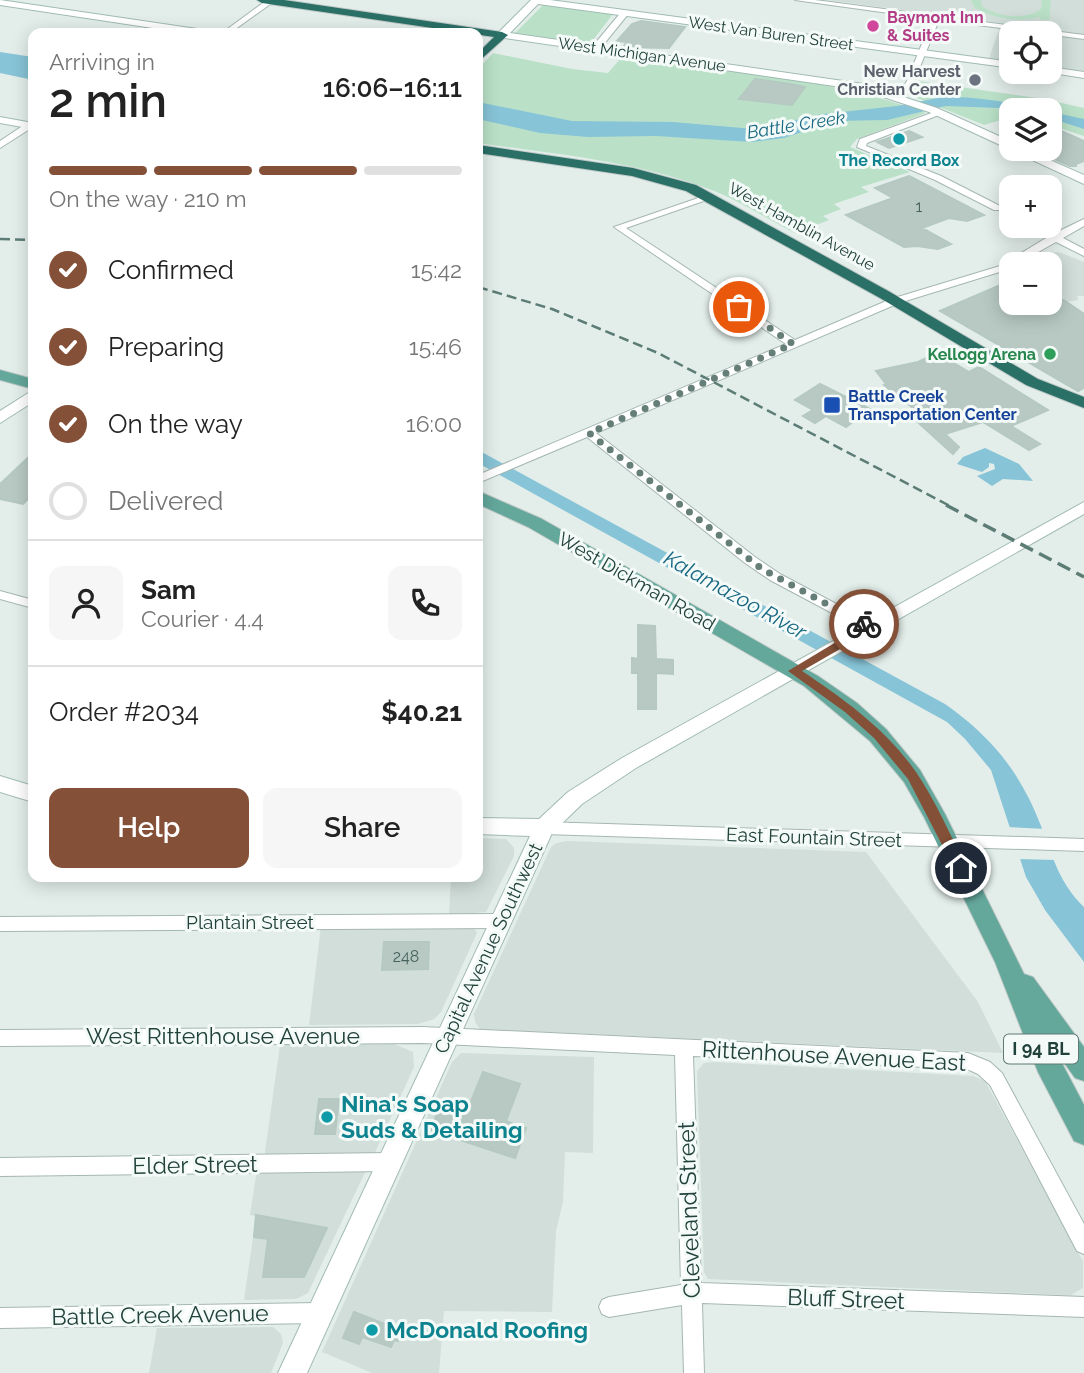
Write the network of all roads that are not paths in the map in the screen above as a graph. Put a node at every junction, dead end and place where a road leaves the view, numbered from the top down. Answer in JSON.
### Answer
{"nodes":[{"id":1,"x":268,"y":0,"type":"edge"},
{"id":2,"x":530,"y":0,"type":"edge"},
{"id":3,"x":536,"y":0,"type":"edge"},
{"id":4,"x":799,"y":0,"type":"edge"},
{"id":5,"x":0,"y":2,"type":"edge"},
{"id":6,"x":625,"y":13,"type":"junction"},
{"id":7,"x":937,"y":17,"type":"junction"},
{"id":8,"x":171,"y":28,"type":"edge"},
{"id":9,"x":232,"y":28,"type":"edge"},
{"id":10,"x":455,"y":28,"type":"edge"},
{"id":11,"x":483,"y":32,"type":"edge"},
{"id":12,"x":502,"y":35,"type":"junction"},
{"id":13,"x":1084,"y":37,"type":"edge"},
{"id":14,"x":596,"y":48,"type":"junction"},
{"id":15,"x":921,"y":53,"type":"junction"},
{"id":16,"x":483,"y":54,"type":"edge"},
{"id":17,"x":999,"y":63,"type":"edge"},
{"id":18,"x":1062,"y":72,"type":"edge"},
{"id":19,"x":1084,"y":75,"type":"edge"},
{"id":20,"x":899,"y":97,"type":"junction"},
{"id":21,"x":937,"y":112,"type":"junction"},
{"id":22,"x":0,"y":120,"type":"edge"},
{"id":23,"x":28,"y":124,"type":"edge"},
{"id":24,"x":28,"y":128,"type":"edge"},
{"id":25,"x":999,"y":141,"type":"edge"},
{"id":26,"x":0,"y":145,"type":"edge"},
{"id":27,"x":483,"y":150,"type":"edge"},
{"id":28,"x":1042,"y":161,"type":"edge"},
{"id":29,"x":1084,"y":180,"type":"edge"},
{"id":30,"x":710,"y":197,"type":"junction"},
{"id":31,"x":997,"y":208,"type":"dead end"},
{"id":32,"x":1084,"y":222,"type":"edge"},
{"id":33,"x":1062,"y":233,"type":"edge"},
{"id":34,"x":1052,"y":238,"type":"edge"},
{"id":35,"x":1056,"y":238,"type":"edge"},
{"id":36,"x":1084,"y":253,"type":"edge"},
{"id":37,"x":895,"y":301,"type":"junction"},
{"id":38,"x":793,"y":344,"type":"junction"},
{"id":39,"x":0,"y":375,"type":"edge"},
{"id":40,"x":28,"y":383,"type":"edge"},
{"id":41,"x":28,"y":398,"type":"edge"},
{"id":42,"x":1084,"y":403,"type":"edge"},
{"id":43,"x":0,"y":418,"type":"edge"},
{"id":44,"x":589,"y":433,"type":"junction"},
{"id":45,"x":483,"y":477,"type":"edge"},
{"id":46,"x":483,"y":499,"type":"edge"},
{"id":47,"x":1084,"y":507,"type":"edge"},
{"id":48,"x":0,"y":595,"type":"edge"},
{"id":49,"x":28,"y":603,"type":"edge"},
{"id":50,"x":869,"y":627,"type":"junction"},
{"id":51,"x":845,"y":640,"type":"joint"},
{"id":52,"x":794,"y":671,"type":"junction"},
{"id":53,"x":0,"y":784,"type":"edge"},
{"id":54,"x":28,"y":792,"type":"edge"},
{"id":55,"x":483,"y":826,"type":"edge"},
{"id":56,"x":544,"y":828,"type":"junction"},
{"id":57,"x":947,"y":841,"type":"junction"},
{"id":58,"x":1084,"y":845,"type":"edge"},
{"id":59,"x":499,"y":920,"type":"junction"},
{"id":60,"x":0,"y":923,"type":"edge"},
{"id":61,"x":1007,"y":961,"type":"junction"},
{"id":62,"x":447,"y":1037,"type":"junction"},
{"id":63,"x":0,"y":1038,"type":"edge"},
{"id":64,"x":684,"y":1048,"type":"junction"},
{"id":65,"x":1084,"y":1069,"type":"edge"},
{"id":66,"x":1084,"y":1132,"type":"edge"},
{"id":67,"x":389,"y":1162,"type":"junction"},
{"id":68,"x":0,"y":1167,"type":"edge"},
{"id":69,"x":1084,"y":1244,"type":"edge"},
{"id":70,"x":692,"y":1293,"type":"junction"},
{"id":71,"x":609,"y":1307,"type":"dead end"},
{"id":72,"x":1084,"y":1307,"type":"edge"},
{"id":73,"x":319,"y":1313,"type":"junction"},
{"id":74,"x":0,"y":1318,"type":"edge"},
{"id":75,"x":292,"y":1373,"type":"edge"},
{"id":76,"x":694,"y":1373,"type":"edge"}],
"edges":[{"from":1,"to":9,"type":"street"},
{"from":1,"to":10,"type":"highway","name":"West Michigan Avenue"},
{"from":2,"to":3,"type":"street","name":"West Van Buren Street"},
{"from":3,"to":6,"type":"street","name":"West Van Buren Street"},
{"from":3,"to":12,"type":"street"},
{"from":4,"to":7,"type":"street"},
{"from":5,"to":8,"type":"street"},
{"from":6,"to":14,"type":"street"},
{"from":6,"to":15,"type":"street","name":"West Van Buren Street"},
{"from":7,"to":13,"type":"street"},
{"from":7,"to":15,"type":"street"},
{"from":11,"to":12,"type":"highway","name":"West Michigan Avenue"},
{"from":12,"to":14,"type":"street","name":"West Michigan Avenue"},
{"from":12,"to":16,"type":"highway"},
{"from":14,"to":20,"type":"street","name":"West Michigan Avenue"},
{"from":15,"to":17,"type":"street","name":"West Van Buren Street"},
{"from":15,"to":20,"type":"street"},
{"from":18,"to":19,"type":"street"},
{"from":20,"to":21,"type":"street","name":"West Michigan Avenue"},
{"from":21,"to":25,"type":"street","name":"West Michigan Avenue"},
{"from":21,"to":31,"type":"street"},
{"from":22,"to":23,"type":"street"},
{"from":24,"to":26,"type":"street"},
{"from":27,"to":30,"type":"highway","name":"West Hamblin Avenue"},
{"from":28,"to":29,"type":"street","name":"West Michigan Avenue"},
{"from":30,"to":37,"type":"highway","name":"West Hamblin Avenue"},
{"from":30,"to":38,"type":"street"},
{"from":32,"to":33,"type":"street"},
{"from":34,"to":37,"type":"street"},
{"from":35,"to":36,"type":"street"},
{"from":37,"to":38,"type":"street"},
{"from":37,"to":42,"type":"highway","name":"West Hamblin Avenue"},
{"from":38,"to":44,"type":"street"},
{"from":39,"to":40,"type":"main road"},
{"from":41,"to":43,"type":"street"},
{"from":44,"to":45,"type":"street"},
{"from":44,"to":50,"type":"street"},
{"from":46,"to":52,"type":"main road","name":"West Dickman Road","number":"I 94 BL"},
{"from":47,"to":50,"type":"street","name":"Capital Avenue Southwest"},
{"from":48,"to":49,"type":"street"},
{"from":50,"to":51,"type":"street","name":"Capital Avenue Southwest"},
{"from":51,"to":52,"type":"street","name":"Capital Avenue Southwest"},
{"from":52,"to":56,"type":"street","name":"Capital Avenue Southwest"},
{"from":52,"to":57,"type":"main road","number":"I 94 BL"},
{"from":53,"to":54,"type":"street"},
{"from":55,"to":56,"type":"street"},
{"from":56,"to":57,"type":"street","name":"East Fountain Street"},
{"from":56,"to":59,"type":"street","name":"Capital Avenue Southwest"},
{"from":57,"to":58,"type":"street","name":"East Fountain Street"},
{"from":57,"to":61,"type":"main road","number":"I 94 BL"},
{"from":59,"to":60,"type":"street","name":"Plantain Street"},
{"from":59,"to":62,"type":"street","name":"Capital Avenue Southwest"},
{"from":61,"to":65,"type":"main road","number":"I 94 BL"},
{"from":61,"to":66,"type":"main road","number":"I 94 BL"},
{"from":62,"to":63,"type":"street","name":"West Rittenhouse Avenue"},
{"from":62,"to":64,"type":"street","name":"West Rittenhouse Avenue"},
{"from":62,"to":67,"type":"street","name":"Capital Avenue Southwest"},
{"from":64,"to":69,"type":"street","name":"Rittenhouse Avenue East"},
{"from":64,"to":70,"type":"street","name":"Cleveland Street"},
{"from":67,"to":68,"type":"street","name":"Elder Street"},
{"from":67,"to":73,"type":"street","name":"Capital Avenue Southwest"},
{"from":70,"to":71,"type":"street","name":"Bluff Street"},
{"from":70,"to":72,"type":"street","name":"Bluff Street"},
{"from":70,"to":76,"type":"street","name":"Cleveland Street"},
{"from":73,"to":74,"type":"street","name":"Battle Creek Avenue"},
{"from":73,"to":75,"type":"street","name":"Capital Avenue Southwest"}]}
